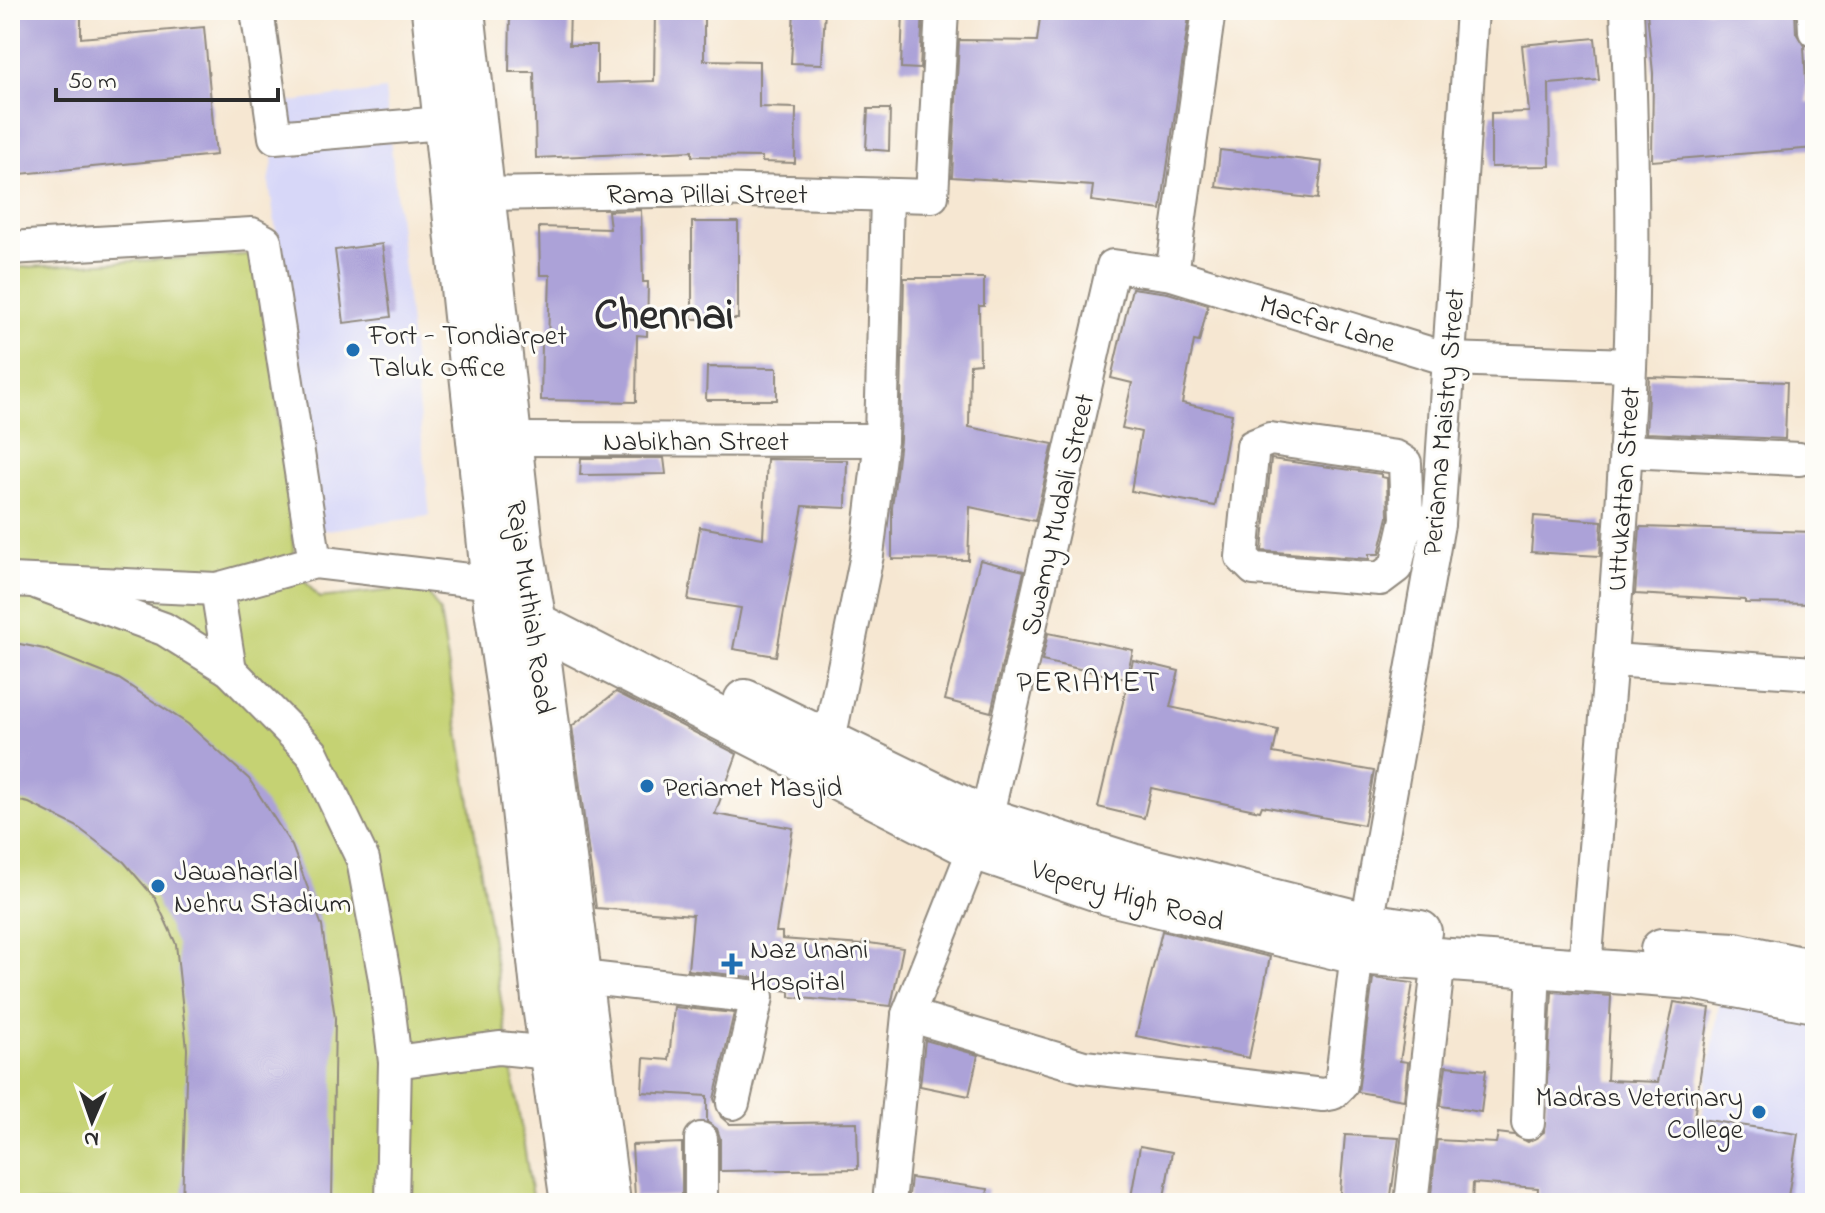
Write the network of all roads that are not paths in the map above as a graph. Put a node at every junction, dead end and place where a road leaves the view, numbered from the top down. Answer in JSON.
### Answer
{"nodes":[{"id":1,"x":257,"y":10,"type":"edge"},
{"id":2,"x":433,"y":10,"type":"edge"},
{"id":3,"x":463,"y":10,"type":"edge"},
{"id":4,"x":942,"y":10,"type":"edge"},
{"id":5,"x":1209,"y":10,"type":"edge"},
{"id":6,"x":1472,"y":10,"type":"edge"},
{"id":7,"x":1627,"y":10,"type":"edge"},
{"id":8,"x":1814,"y":10,"type":"edge"},
{"id":9,"x":1815,"y":31,"type":"edge"},
{"id":10,"x":460,"y":122,"type":"junction"},
{"id":11,"x":483,"y":194,"type":"junction"},
{"id":12,"x":887,"y":196,"type":"junction"},
{"id":13,"x":10,"y":248,"type":"edge"},
{"id":14,"x":1172,"y":274,"type":"junction"},
{"id":15,"x":1448,"y":359,"type":"junction"},
{"id":16,"x":1630,"y":365,"type":"junction"},
{"id":17,"x":511,"y":439,"type":"junction"},
{"id":18,"x":881,"y":440,"type":"junction"},
{"id":19,"x":1625,"y":451,"type":"junction"},
{"id":20,"x":1799,"y":459,"type":"dead end"},
{"id":21,"x":1407,"y":519,"type":"junction"},
{"id":22,"x":1438,"y":524,"type":"junction"},
{"id":23,"x":315,"y":562,"type":"junction"},
{"id":24,"x":24,"y":582,"type":"edge"},
{"id":25,"x":217,"y":589,"type":"junction"},
{"id":26,"x":514,"y":602,"type":"junction"},
{"id":27,"x":1611,"y":660,"type":"junction"},
{"id":28,"x":230,"y":670,"type":"junction"},
{"id":29,"x":1815,"y":673,"type":"edge"},
{"id":30,"x":829,"y":740,"type":"junction"},
{"id":31,"x":980,"y":834,"type":"junction"},
{"id":32,"x":1362,"y":938,"type":"junction"},
{"id":33,"x":1586,"y":957,"type":"junction"},
{"id":34,"x":1439,"y":959,"type":"junction"},
{"id":35,"x":1534,"y":964,"type":"junction"},
{"id":36,"x":1815,"y":971,"type":"edge"},
{"id":37,"x":581,"y":977,"type":"junction"},
{"id":38,"x":1815,"y":1001,"type":"edge"},
{"id":39,"x":908,"y":1015,"type":"junction"},
{"id":40,"x":569,"y":1049,"type":"junction"},
{"id":41,"x":395,"y":1062,"type":"junction"},
{"id":42,"x":733,"y":1103,"type":"dead end"},
{"id":43,"x":1528,"y":1123,"type":"dead end"},
{"id":44,"x":701,"y":1139,"type":"dead end"},
{"id":45,"x":392,"y":1203,"type":"edge"},
{"id":46,"x":572,"y":1203,"type":"edge"},
{"id":47,"x":609,"y":1203,"type":"edge"},
{"id":48,"x":701,"y":1203,"type":"edge"},
{"id":49,"x":889,"y":1203,"type":"edge"},
{"id":50,"x":1411,"y":1203,"type":"edge"}],
"edges":[{"from":1,"to":10,"type":"street"},
{"from":2,"to":10,"type":"main road","name":"Raja Muthiah Road"},
{"from":3,"to":10,"type":"main road","name":"Raja Muthiah Road"},
{"from":4,"to":12,"type":"street","name":"Rama Pillai Street"},
{"from":5,"to":14,"type":"street"},
{"from":6,"to":15,"type":"street","name":"Perianna Maistry Street"},
{"from":7,"to":16,"type":"street","name":"Uttukattan Street"},
{"from":8,"to":9,"type":"street"},
{"from":10,"to":11,"type":"main road","name":"Raja Muthiah Road"},
{"from":10,"to":26,"type":"main road","name":"Raja Muthiah Road"},
{"from":11,"to":12,"type":"street","name":"Rama Pillai Street"},
{"from":11,"to":17,"type":"main road","name":"Raja Muthiah Road"},
{"from":12,"to":18,"type":"street"},
{"from":13,"to":23,"type":"street"},
{"from":14,"to":15,"type":"street","name":"Macfar Lane"},
{"from":14,"to":31,"type":"street","name":"Swamy Mudali Street"},
{"from":15,"to":16,"type":"street","name":"Macfar Lane"},
{"from":15,"to":22,"type":"street","name":"Perianna Maistry Street"},
{"from":16,"to":19,"type":"street","name":"Uttukattan Street"},
{"from":17,"to":18,"type":"street","name":"Nabikhan Street"},
{"from":17,"to":26,"type":"main road","name":"Raja Muthiah Road"},
{"from":18,"to":30,"type":"street"},
{"from":19,"to":20,"type":"street"},
{"from":19,"to":27,"type":"street","name":"Uttukattan Street"},
{"from":21,"to":21,"type":"street"},
{"from":21,"to":22,"type":"street"},
{"from":22,"to":32,"type":"street","name":"Perianna Maistry Street"},
{"from":23,"to":25,"type":"street"},
{"from":23,"to":26,"type":"street"},
{"from":24,"to":25,"type":"street"},
{"from":24,"to":28,"type":"street"},
{"from":25,"to":28,"type":"street"},
{"from":26,"to":30,"type":"main road","name":"Vepery High Road"},
{"from":26,"to":31,"type":"main road","name":"Vepery High Road"},
{"from":26,"to":37,"type":"main road","name":"Raja Muthiah Road"},
{"from":26,"to":40,"type":"main road","name":"Raja Muthiah Road"},
{"from":27,"to":29,"type":"street"},
{"from":27,"to":33,"type":"street","name":"Uttukattan Street"},
{"from":28,"to":41,"type":"street"},
{"from":30,"to":31,"type":"main road","name":"Vepery High Road"},
{"from":31,"to":32,"type":"main road","name":"Vepery High Road"},
{"from":31,"to":39,"type":"street"},
{"from":32,"to":33,"type":"main road","name":"Vepery High Road"},
{"from":32,"to":34,"type":"main road","name":"Vepery High Road"},
{"from":32,"to":39,"type":"street","name":"Perianna Maistry Street"},
{"from":33,"to":35,"type":"main road","name":"Vepery High Road"},
{"from":33,"to":36,"type":"main road","name":"Vepery High Road"},
{"from":33,"to":38,"type":"main road","name":"Vepery High Road"},
{"from":34,"to":35,"type":"main road","name":"Vepery High Road"},
{"from":34,"to":50,"type":"street"},
{"from":35,"to":43,"type":"street"},
{"from":37,"to":40,"type":"main road","name":"Raja Muthiah Road"},
{"from":37,"to":42,"type":"street"},
{"from":39,"to":49,"type":"street"},
{"from":40,"to":41,"type":"street"},
{"from":40,"to":46,"type":"main road","name":"Raja Muthiah Road"},
{"from":40,"to":47,"type":"main road","name":"Raja Muthiah Road"},
{"from":41,"to":45,"type":"street"},
{"from":44,"to":48,"type":"street"}]}
